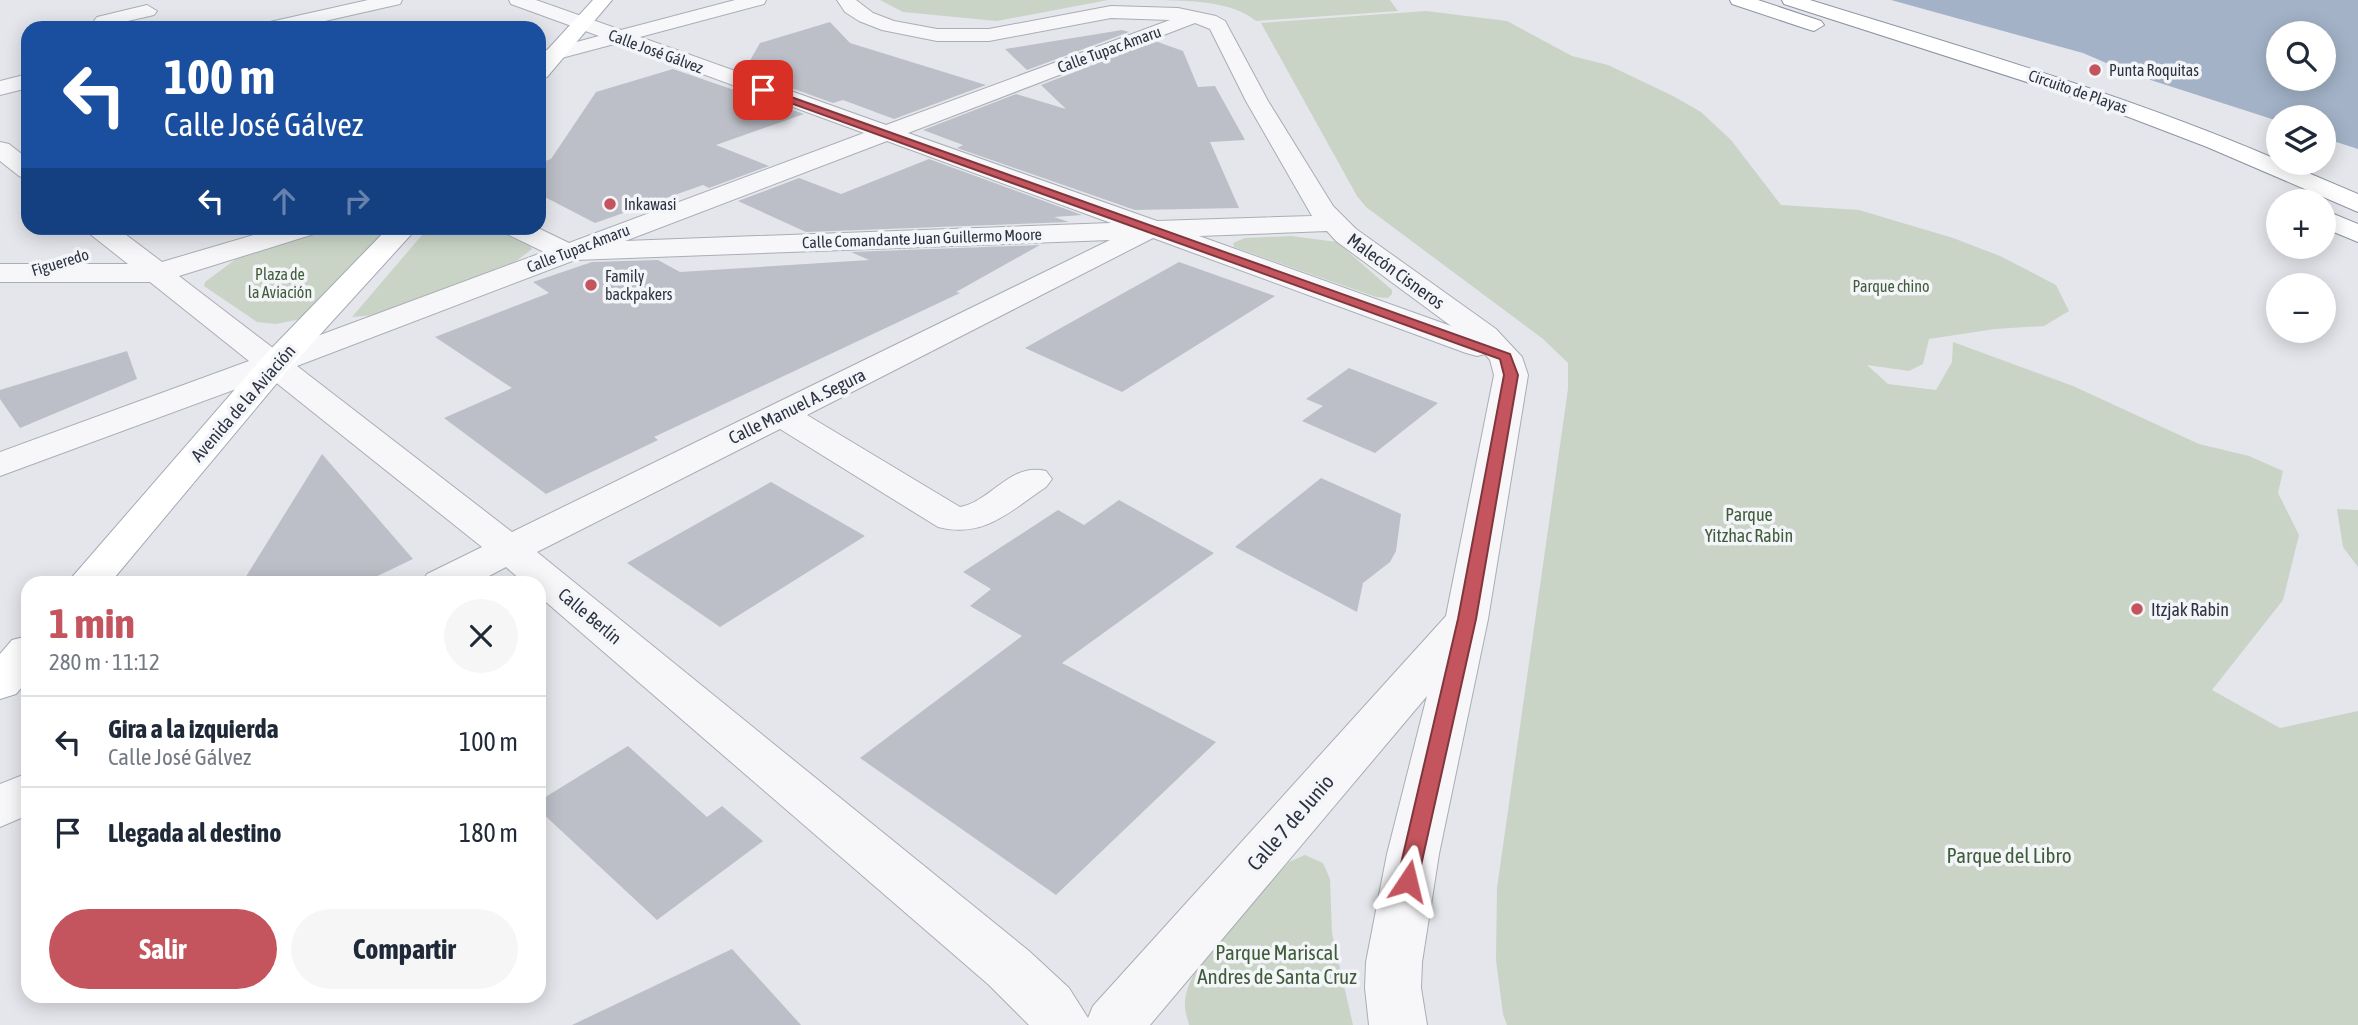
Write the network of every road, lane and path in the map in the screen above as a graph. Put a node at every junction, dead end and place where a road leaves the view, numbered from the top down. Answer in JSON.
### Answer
{"nodes":[{"id":1,"x":393,"y":0,"type":"edge"},
{"id":2,"x":518,"y":0,"type":"edge"},
{"id":3,"x":603,"y":0,"type":"edge"},
{"id":4,"x":757,"y":0,"type":"edge"},
{"id":5,"x":846,"y":0,"type":"edge"},
{"id":6,"x":1739,"y":0,"type":"edge"},
{"id":7,"x":1791,"y":0,"type":"edge"},
{"id":8,"x":148,"y":11,"type":"dead end"},
{"id":9,"x":1196,"y":17,"type":"junction"},
{"id":10,"x":104,"y":21,"type":"edge"},
{"id":11,"x":299,"y":21,"type":"edge"},
{"id":12,"x":582,"y":23,"type":"junction"},
{"id":13,"x":619,"y":37,"type":"junction"},
{"id":14,"x":547,"y":56,"type":"edge"},
{"id":15,"x":21,"y":83,"type":"edge"},
{"id":16,"x":0,"y":88,"type":"edge"},
{"id":17,"x":2094,"y":119,"type":"dead end"},
{"id":18,"x":884,"y":134,"type":"junction"},
{"id":19,"x":0,"y":149,"type":"edge"},
{"id":20,"x":21,"y":166,"type":"edge"},
{"id":21,"x":2358,"y":204,"type":"edge"},
{"id":22,"x":1332,"y":223,"type":"junction"},
{"id":23,"x":2336,"y":224,"type":"edge"},
{"id":24,"x":1152,"y":230,"type":"junction"},
{"id":25,"x":2358,"y":234,"type":"edge"},
{"id":26,"x":281,"y":235,"type":"edge"},
{"id":27,"x":396,"y":235,"type":"edge"},
{"id":28,"x":531,"y":235,"type":"edge"},
{"id":29,"x":110,"y":236,"type":"edge"},
{"id":30,"x":565,"y":252,"type":"junction"},
{"id":31,"x":158,"y":273,"type":"junction"},
{"id":32,"x":9,"y":275,"type":"edge"},
{"id":33,"x":1506,"y":356,"type":"junction"},
{"id":34,"x":275,"y":364,"type":"junction"},
{"id":35,"x":779,"y":414,"type":"junction"},
{"id":36,"x":0,"y":465,"type":"edge"},
{"id":37,"x":1033,"y":480,"type":"dead end"},
{"id":38,"x":509,"y":549,"type":"junction"},
{"id":39,"x":93,"y":576,"type":"edge"},
{"id":40,"x":456,"y":576,"type":"edge"},
{"id":41,"x":541,"y":576,"type":"edge"},
{"id":42,"x":546,"y":580,"type":"edge"},
{"id":43,"x":1467,"y":619,"type":"junction"},
{"id":44,"x":21,"y":659,"type":"edge"},
{"id":45,"x":0,"y":684,"type":"edge"},
{"id":46,"x":21,"y":796,"type":"edge"},
{"id":47,"x":0,"y":807,"type":"edge"},
{"id":48,"x":1062,"y":1025,"type":"edge"},
{"id":49,"x":1114,"y":1025,"type":"edge"},
{"id":50,"x":1398,"y":1025,"type":"edge"}],
"edges":[{"from":1,"to":11,"type":"street"},
{"from":2,"to":12,"type":"street","name":"Calle José Gálvez"},
{"from":3,"to":12,"type":"main road"},
{"from":4,"to":13,"type":"street"},
{"from":5,"to":9,"type":"street","name":"Malecón Cisneros"},
{"from":6,"to":17,"type":"main road","name":"Circuito de Playas"},
{"from":7,"to":21,"type":"main road","name":"Circuito de Playas"},
{"from":8,"to":10,"type":"street"},
{"from":9,"to":18,"type":"street","name":"Calle Tupac Amaru"},
{"from":9,"to":22,"type":"street","name":"Malecón Cisneros"},
{"from":12,"to":13,"type":"street","name":"Calle José Gálvez"},
{"from":12,"to":14,"type":"main road"},
{"from":13,"to":14,"type":"street"},
{"from":13,"to":18,"type":"street","name":"Calle José Gálvez"},
{"from":15,"to":16,"type":"street"},
{"from":18,"to":24,"type":"street","name":"Calle José Gálvez"},
{"from":18,"to":30,"type":"street","name":"Calle Tupac Amaru"},
{"from":19,"to":20,"type":"street"},
{"from":22,"to":24,"type":"street","name":"Calle Comandante Juan Guillermo Moore"},
{"from":22,"to":33,"type":"street","name":"Malecón Cisneros"},
{"from":23,"to":25,"type":"main road"},
{"from":24,"to":30,"type":"street","name":"Calle Comandante Juan Guillermo Moore"},
{"from":24,"to":33,"type":"street","name":"Calle José Gálvez"},
{"from":24,"to":35,"type":"street","name":"Calle Manuel A. Segura"},
{"from":26,"to":31,"type":"street"},
{"from":27,"to":34,"type":"main road","name":"Avenida de la Aviación"},
{"from":28,"to":30,"type":"street","name":"Calle Comandante Juan Guillermo Moore"},
{"from":29,"to":31,"type":"street","name":"Calle Berlín"},
{"from":29,"to":32,"type":"street","name":"Figueredo"},
{"from":30,"to":34,"type":"street","name":"Calle Tupac Amaru"},
{"from":31,"to":32,"type":"street"},
{"from":31,"to":34,"type":"street","name":"Calle Berlín"},
{"from":33,"to":43,"type":"street"},
{"from":34,"to":36,"type":"street","name":"Calle Tupac Amaru"},
{"from":34,"to":38,"type":"street","name":"Calle Berlín"},
{"from":34,"to":39,"type":"main road","name":"Avenida de la Aviación"},
{"from":35,"to":37,"type":"street"},
{"from":35,"to":38,"type":"street","name":"Calle Manuel A. Segura"},
{"from":38,"to":40,"type":"street","name":"Calle Manuel A. Segura"},
{"from":38,"to":41,"type":"street","name":"Calle Berlín"},
{"from":42,"to":48,"type":"street","name":"Calle Berlín"},
{"from":43,"to":49,"type":"street","name":"Calle 7 de Junio"},
{"from":43,"to":50,"type":"street"},
{"from":44,"to":45,"type":"main road"},
{"from":46,"to":47,"type":"street"}]}
